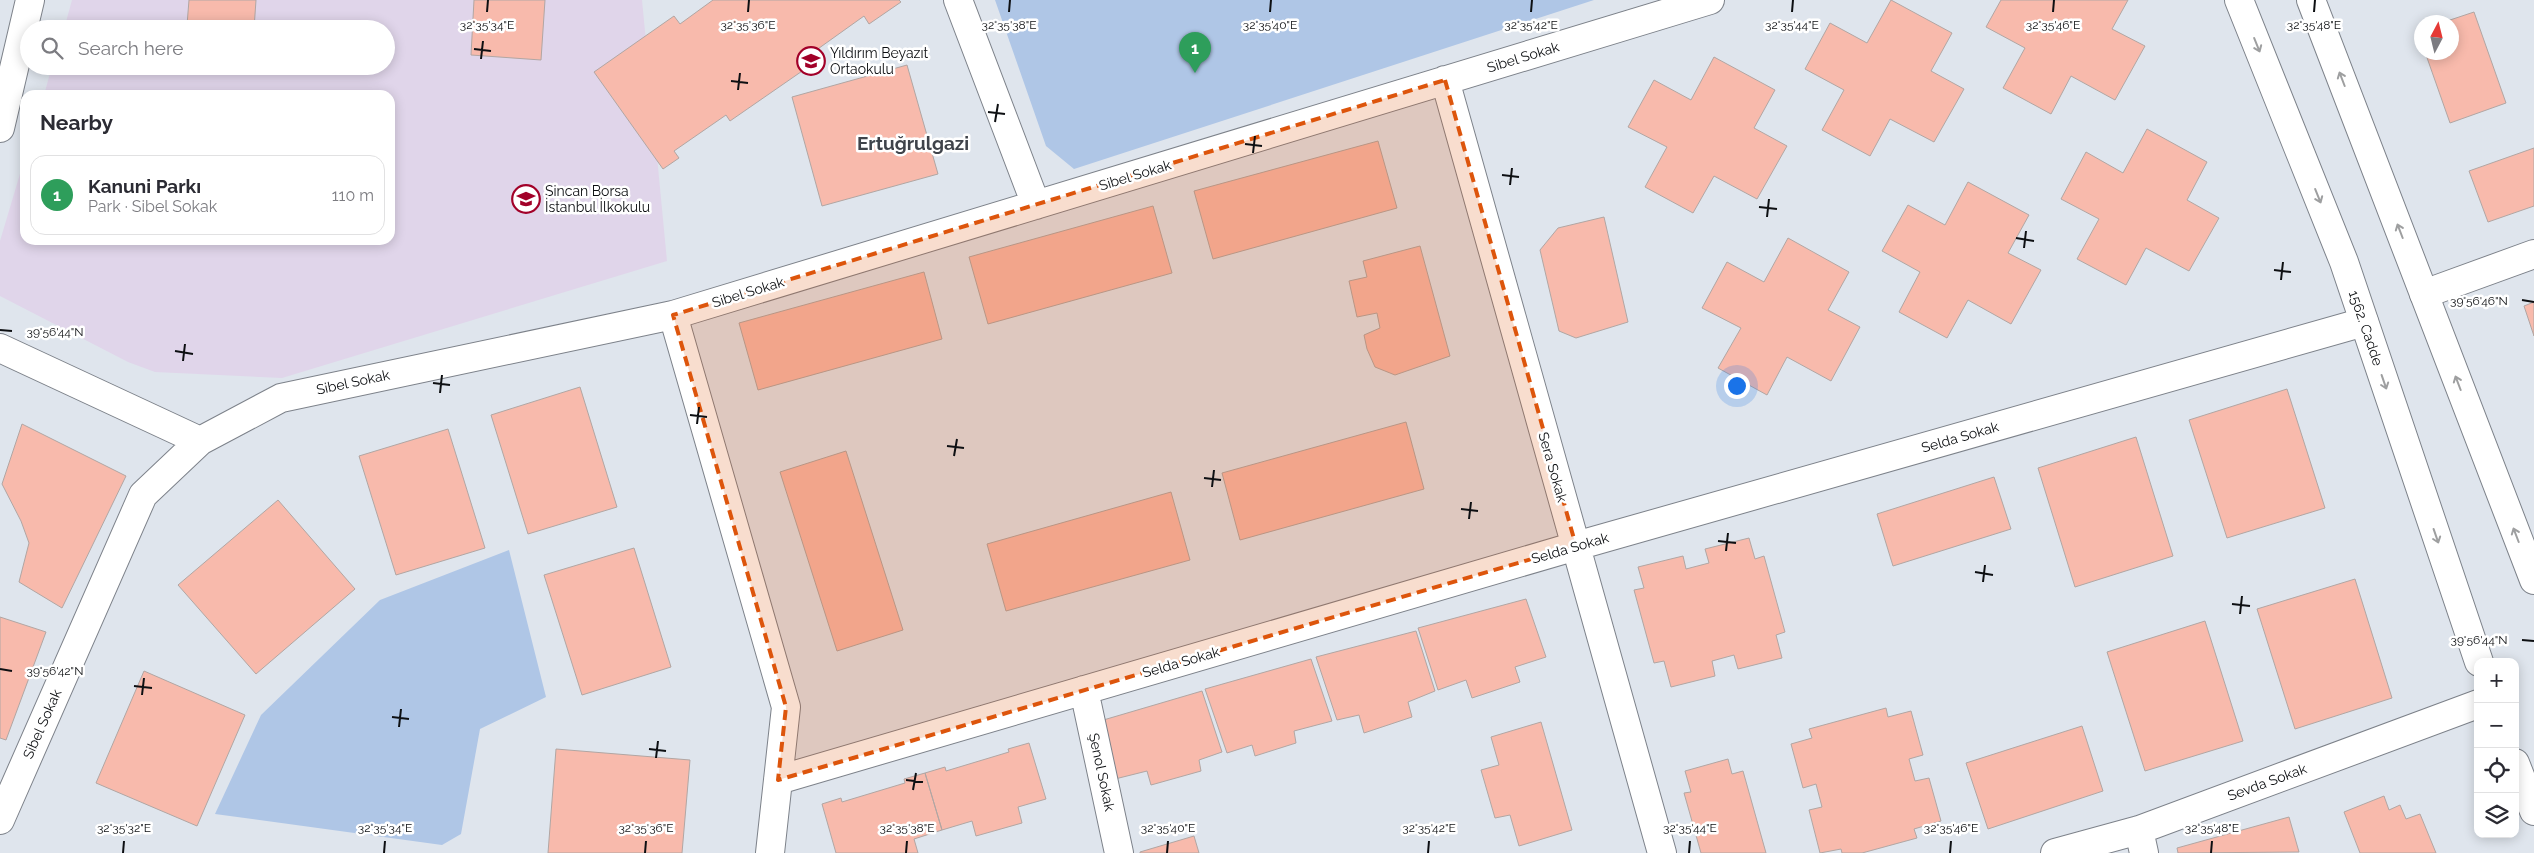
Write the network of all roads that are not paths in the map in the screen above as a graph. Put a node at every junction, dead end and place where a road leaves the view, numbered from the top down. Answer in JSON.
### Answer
{"nodes":[{"id":1,"x":30,"y":0,"type":"edge"},
{"id":2,"x":958,"y":0,"type":"edge"},
{"id":3,"x":1710,"y":0,"type":"edge"},
{"id":4,"x":2239,"y":0,"type":"edge"},
{"id":5,"x":2311,"y":0,"type":"edge"},
{"id":6,"x":1657,"y":8,"type":"edge"},
{"id":7,"x":25,"y":20,"type":"edge"},
{"id":8,"x":20,"y":43,"type":"edge"},
{"id":9,"x":1445,"y":80,"type":"junction"},
{"id":10,"x":0,"y":128,"type":"edge"},
{"id":11,"x":1036,"y":205,"type":"junction"},
{"id":12,"x":2534,"y":254,"type":"edge"},
{"id":13,"x":2424,"y":294,"type":"junction"},
{"id":14,"x":674,"y":315,"type":"junction"},
{"id":15,"x":2364,"y":322,"type":"junction"},
{"id":16,"x":0,"y":348,"type":"edge"},
{"id":17,"x":200,"y":441,"type":"junction"},
{"id":18,"x":1576,"y":546,"type":"junction"},
{"id":19,"x":2534,"y":580,"type":"edge"},
{"id":20,"x":2478,"y":658,"type":"edge"},
{"id":21,"x":1084,"y":690,"type":"junction"},
{"id":22,"x":2474,"y":706,"type":"edge"},
{"id":23,"x":2519,"y":773,"type":"edge"},
{"id":24,"x":778,"y":780,"type":"junction"},
{"id":25,"x":2534,"y":811,"type":"edge"},
{"id":26,"x":0,"y":820,"type":"edge"},
{"id":27,"x":2141,"y":841,"type":"edge"},
{"id":28,"x":770,"y":853,"type":"edge"},
{"id":29,"x":1120,"y":853,"type":"edge"},
{"id":30,"x":1662,"y":853,"type":"edge"},
{"id":31,"x":2055,"y":853,"type":"edge"}],
"edges":[{"from":1,"to":7,"type":"street"},
{"from":2,"to":11,"type":"street"},
{"from":3,"to":6,"type":"street","name":"Sibel Sokak"},
{"from":4,"to":15,"type":"street","name":"1562. Cadde","one_way":true},
{"from":13,"to":5,"type":"street","one_way":true},
{"from":6,"to":9,"type":"street","name":"Sibel Sokak"},
{"from":8,"to":10,"type":"street"},
{"from":9,"to":11,"type":"street","name":"Sibel Sokak"},
{"from":9,"to":18,"type":"street","name":"Sera Sokak"},
{"from":11,"to":14,"type":"street","name":"Sibel Sokak"},
{"from":12,"to":13,"type":"street"},
{"from":19,"to":13,"type":"street","one_way":true},
{"from":14,"to":17,"type":"street","name":"Sibel Sokak"},
{"from":14,"to":24,"type":"street"},
{"from":15,"to":18,"type":"street","name":"Selda Sokak"},
{"from":15,"to":20,"type":"street","name":"1562. Cadde","one_way":true},
{"from":16,"to":17,"type":"street"},
{"from":17,"to":26,"type":"street","name":"Sibel Sokak"},
{"from":18,"to":21,"type":"street","name":"Selda Sokak"},
{"from":18,"to":30,"type":"street","name":"Sera Sokak"},
{"from":21,"to":24,"type":"street","name":"Selda Sokak"},
{"from":21,"to":29,"type":"street","name":"Şenol Sokak"},
{"from":22,"to":27,"type":"street","name":"Sevda Sokak"},
{"from":23,"to":25,"type":"street"},
{"from":24,"to":28,"type":"street"},
{"from":27,"to":31,"type":"street","name":"Sevda Sokak"}]}
